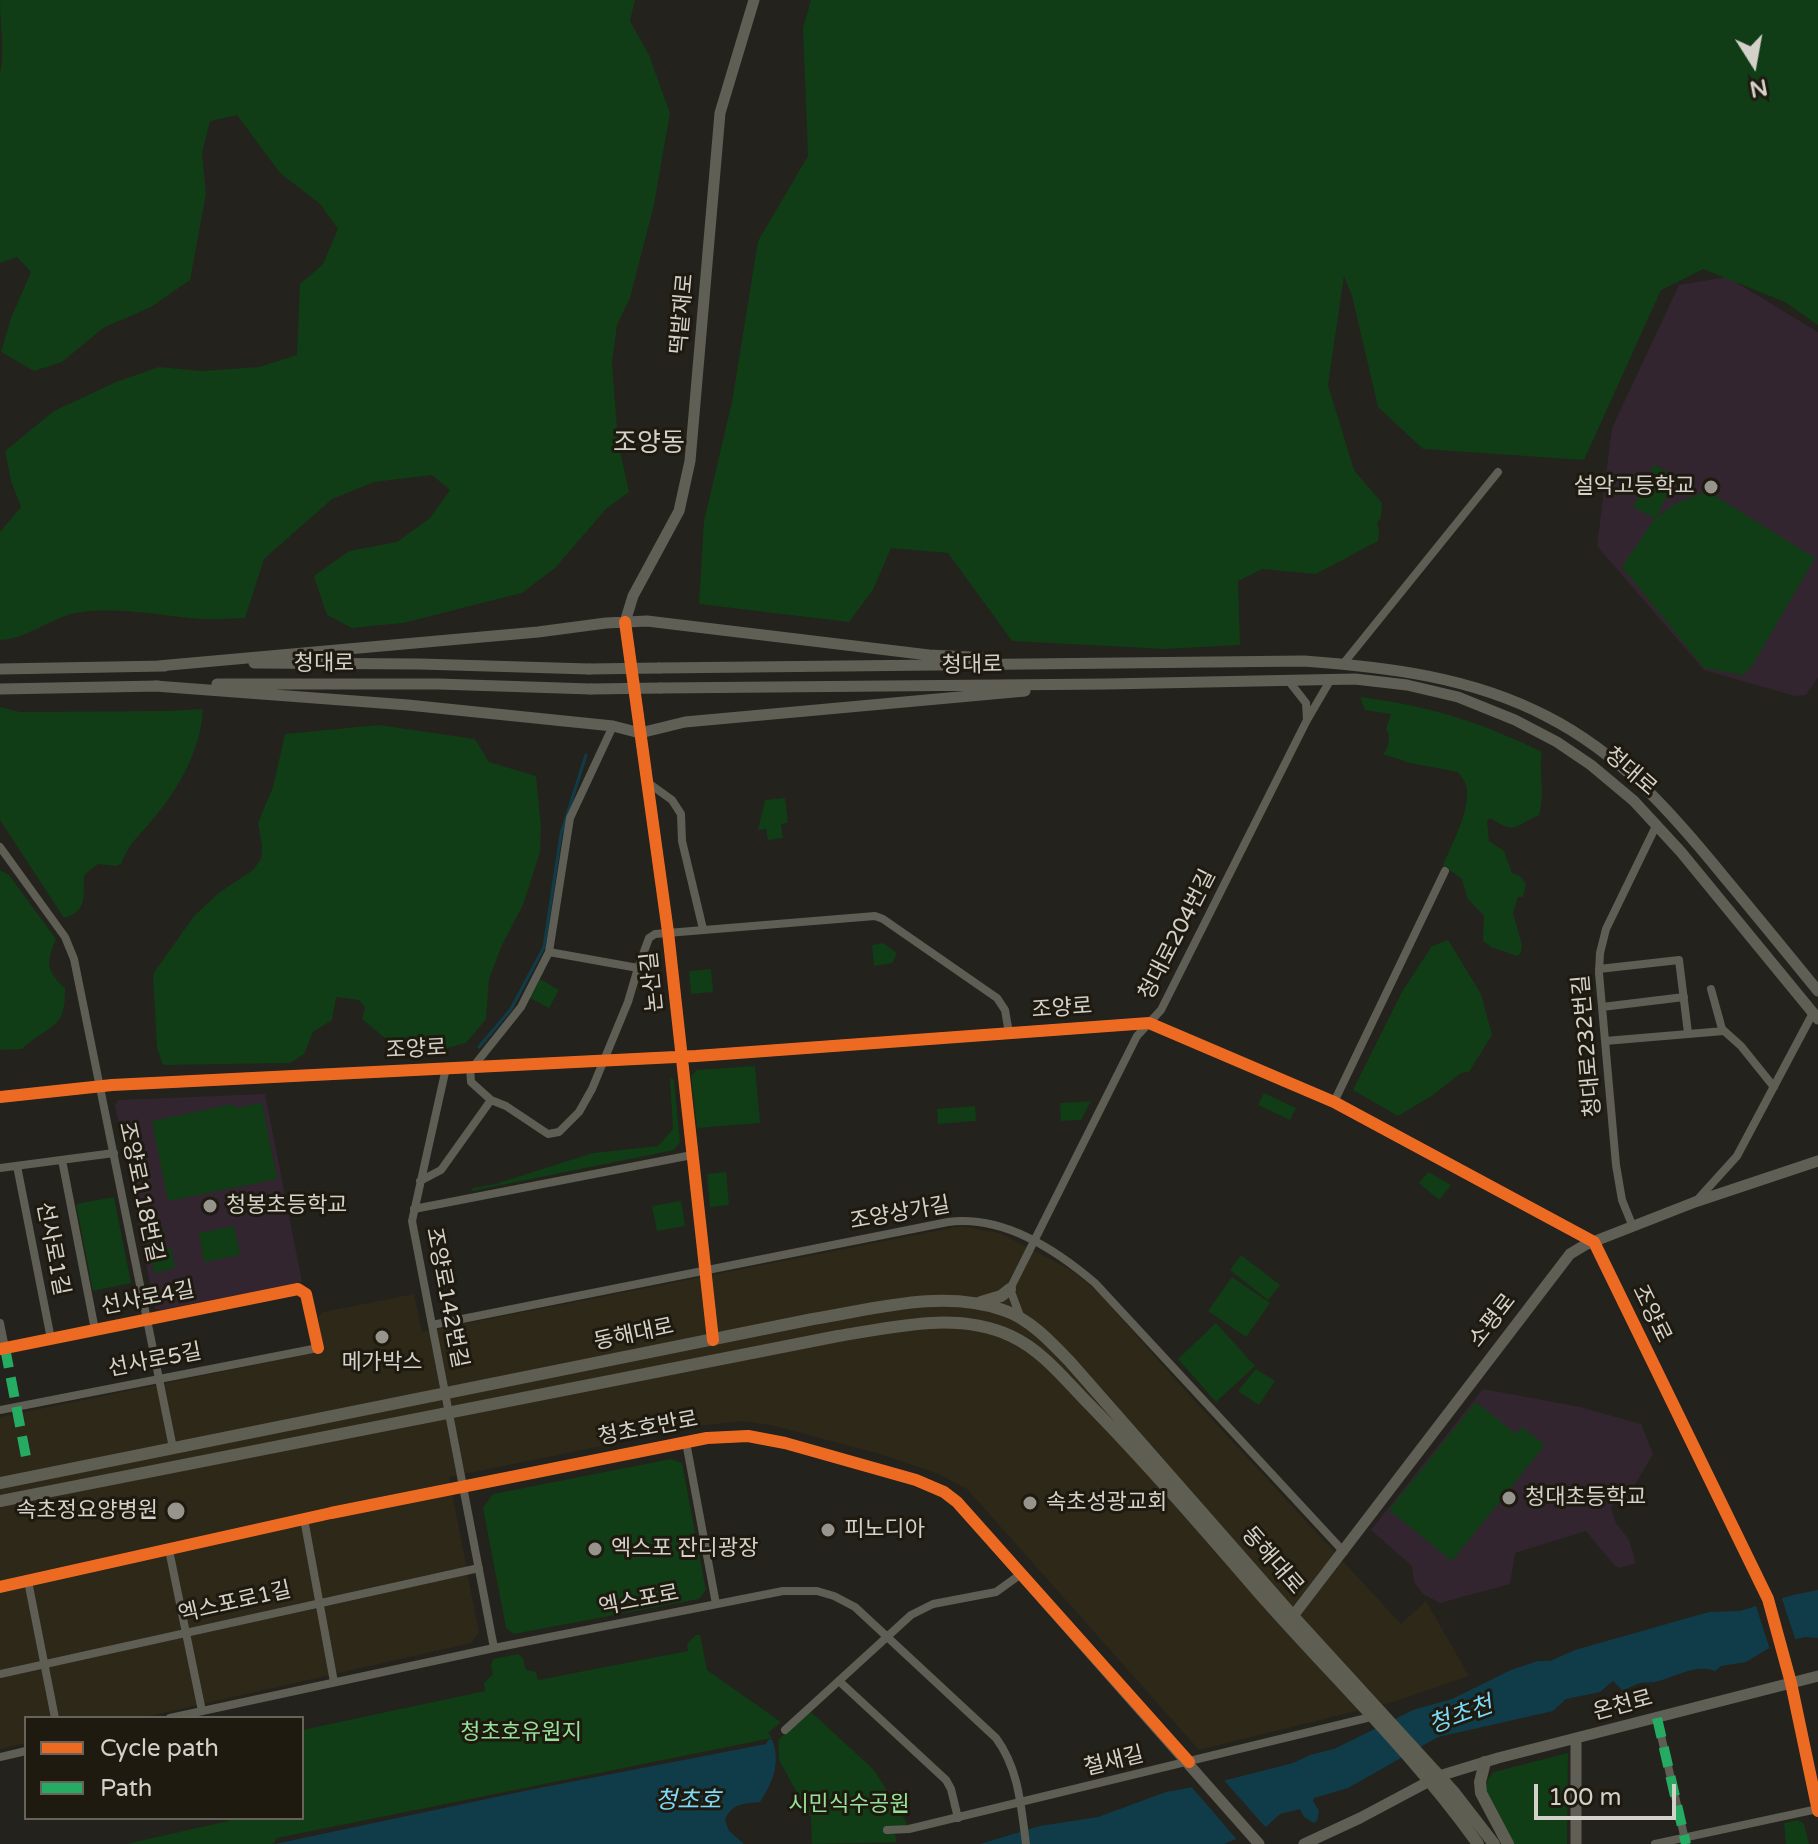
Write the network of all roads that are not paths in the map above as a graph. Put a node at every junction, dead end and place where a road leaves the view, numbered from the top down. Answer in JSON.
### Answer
{"nodes":[{"id":1,"x":754,"y":0,"type":"edge"},
{"id":2,"x":1498,"y":472,"type":"dead end"},
{"id":3,"x":625,"y":622,"type":"junction"},
{"id":4,"x":1104,"y":663,"type":"junction"},
{"id":5,"x":1343,"y":664,"type":"junction"},
{"id":6,"x":158,"y":666,"type":"junction"},
{"id":7,"x":0,"y":669,"type":"edge"},
{"id":8,"x":1288,"y":679,"type":"junction"},
{"id":9,"x":1331,"y":679,"type":"junction"},
{"id":10,"x":1107,"y":684,"type":"junction"},
{"id":11,"x":155,"y":686,"type":"junction"},
{"id":12,"x":0,"y":689,"type":"edge"},
{"id":13,"x":1523,"y":706,"type":"junction"},
{"id":14,"x":1307,"y":720,"type":"junction"},
{"id":15,"x":1515,"y":720,"type":"junction"},
{"id":16,"x":613,"y":726,"type":"junction"},
{"id":17,"x":640,"y":733,"type":"junction"},
{"id":18,"x":647,"y":782,"type":"junction"},
{"id":19,"x":1657,"y":824,"type":"junction"},
{"id":20,"x":0,"y":847,"type":"edge"},
{"id":21,"x":4,"y":861,"type":"edge"},
{"id":22,"x":1445,"y":871,"type":"dead end"},
{"id":23,"x":703,"y":929,"type":"junction"},
{"id":24,"x":668,"y":932,"type":"junction"},
{"id":25,"x":549,"y":952,"type":"junction"},
{"id":26,"x":638,"y":968,"type":"junction"},
{"id":27,"x":1599,"y":969,"type":"junction"},
{"id":28,"x":1711,"y":989,"type":"dead end"},
{"id":29,"x":1818,"y":991,"type":"edge"},
{"id":30,"x":1684,"y":997,"type":"junction"},
{"id":31,"x":1602,"y":1007,"type":"junction"},
{"id":32,"x":1816,"y":1013,"type":"edge"},
{"id":33,"x":1149,"y":1023,"type":"junction"},
{"id":34,"x":1724,"y":1031,"type":"junction"},
{"id":35,"x":1009,"y":1033,"type":"junction"},
{"id":36,"x":1688,"y":1033,"type":"junction"},
{"id":37,"x":1605,"y":1041,"type":"junction"},
{"id":38,"x":680,"y":1057,"type":"junction"},
{"id":39,"x":601,"y":1062,"type":"junction"},
{"id":40,"x":471,"y":1067,"type":"junction"},
{"id":41,"x":446,"y":1068,"type":"junction"},
{"id":42,"x":101,"y":1086,"type":"junction"},
{"id":43,"x":1774,"y":1087,"type":"junction"},
{"id":44,"x":0,"y":1097,"type":"edge"},
{"id":45,"x":491,"y":1100,"type":"junction"},
{"id":46,"x":1334,"y":1102,"type":"junction"},
{"id":47,"x":114,"y":1153,"type":"junction"},
{"id":48,"x":692,"y":1155,"type":"junction"},
{"id":49,"x":62,"y":1160,"type":"junction"},
{"id":50,"x":1818,"y":1161,"type":"edge"},
{"id":51,"x":17,"y":1166,"type":"junction"},
{"id":52,"x":0,"y":1168,"type":"edge"},
{"id":53,"x":420,"y":1181,"type":"junction"},
{"id":54,"x":1695,"y":1202,"type":"junction"},
{"id":55,"x":414,"y":1209,"type":"junction"},
{"id":56,"x":1633,"y":1227,"type":"junction"},
{"id":57,"x":1034,"y":1241,"type":"junction"},
{"id":58,"x":1594,"y":1242,"type":"junction"},
{"id":59,"x":705,"y":1270,"type":"junction"},
{"id":60,"x":1010,"y":1289,"type":"junction"},
{"id":61,"x":973,"y":1304,"type":"junction"},
{"id":62,"x":147,"y":1320,"type":"junction"},
{"id":63,"x":1023,"y":1320,"type":"junction"},
{"id":64,"x":0,"y":1323,"type":"edge"},
{"id":65,"x":432,"y":1325,"type":"junction"},
{"id":66,"x":95,"y":1330,"type":"junction"},
{"id":67,"x":51,"y":1339,"type":"junction"},
{"id":68,"x":713,"y":1340,"type":"junction"},
{"id":69,"x":2,"y":1348,"type":"edge"},
{"id":70,"x":318,"y":1348,"type":"joint"},
{"id":71,"x":160,"y":1379,"type":"junction"},
{"id":72,"x":446,"y":1394,"type":"junction"},
{"id":73,"x":0,"y":1410,"type":"edge"},
{"id":74,"x":450,"y":1412,"type":"junction"},
{"id":75,"x":686,"y":1442,"type":"junction"},
{"id":76,"x":173,"y":1448,"type":"junction"},
{"id":77,"x":0,"y":1483,"type":"edge"},
{"id":78,"x":464,"y":1486,"type":"junction"},
{"id":79,"x":0,"y":1501,"type":"edge"},
{"id":80,"x":304,"y":1519,"type":"junction"},
{"id":81,"x":169,"y":1550,"type":"junction"},
{"id":82,"x":1344,"y":1552,"type":"junction"},
{"id":83,"x":479,"y":1568,"type":"junction"},
{"id":84,"x":1021,"y":1574,"type":"junction"},
{"id":85,"x":28,"y":1581,"type":"junction"},
{"id":86,"x":0,"y":1587,"type":"edge"},
{"id":87,"x":319,"y":1602,"type":"junction"},
{"id":88,"x":716,"y":1604,"type":"junction"},
{"id":89,"x":1290,"y":1620,"type":"junction"},
{"id":90,"x":185,"y":1632,"type":"junction"},
{"id":91,"x":887,"y":1637,"type":"junction"},
{"id":92,"x":494,"y":1648,"type":"junction"},
{"id":93,"x":44,"y":1664,"type":"junction"},
{"id":94,"x":0,"y":1674,"type":"edge"},
{"id":95,"x":1818,"y":1676,"type":"edge"},
{"id":96,"x":839,"y":1681,"type":"junction"},
{"id":97,"x":334,"y":1682,"type":"junction"},
{"id":98,"x":1791,"y":1683,"type":"junction"},
{"id":99,"x":202,"y":1711,"type":"junction"},
{"id":100,"x":55,"y":1716,"type":"edge"},
{"id":101,"x":179,"y":1716,"type":"edge"},
{"id":102,"x":1376,"y":1717,"type":"junction"},
{"id":103,"x":1657,"y":1718,"type":"junction"},
{"id":104,"x":785,"y":1730,"type":"dead end"},
{"id":105,"x":1576,"y":1739,"type":"junction"},
{"id":106,"x":24,"y":1751,"type":"edge"},
{"id":107,"x":0,"y":1757,"type":"edge"},
{"id":108,"x":1189,"y":1762,"type":"junction"},
{"id":109,"x":1485,"y":1762,"type":"junction"},
{"id":110,"x":1433,"y":1778,"type":"junction"},
{"id":111,"x":1020,"y":1803,"type":"junction"},
{"id":112,"x":1818,"y":1809,"type":"edge"},
{"id":113,"x":958,"y":1818,"type":"junction"},
{"id":114,"x":887,"y":1830,"type":"dead end"},
{"id":115,"x":1686,"y":1841,"type":"edge"},
{"id":116,"x":1257,"y":1842,"type":"edge"},
{"id":117,"x":1026,"y":1844,"type":"edge"},
{"id":118,"x":1304,"y":1844,"type":"edge"},
{"id":119,"x":1478,"y":1844,"type":"edge"},
{"id":120,"x":1494,"y":1844,"type":"edge"},
{"id":121,"x":1508,"y":1844,"type":"edge"},
{"id":122,"x":1576,"y":1844,"type":"edge"},
{"id":123,"x":1655,"y":1844,"type":"edge"}],
"edges":[{"from":1,"to":3,"type":"street","name":"떡밭재로"},
{"from":2,"to":5,"type":"street"},
{"from":3,"to":4,"type":"street"},
{"from":3,"to":6,"type":"street"},
{"from":3,"to":17,"type":"street","name":"논산길"},
{"from":4,"to":5,"type":"street","name":"청대로"},
{"from":4,"to":6,"type":"street","name":"청대로","bridge":true},
{"from":5,"to":9,"type":"street"},
{"from":5,"to":13,"type":"street","name":"청대로"},
{"from":6,"to":7,"type":"street","name":"청대로"},
{"from":8,"to":9,"type":"street","name":"청대로"},
{"from":8,"to":10,"type":"street","name":"청대로"},
{"from":8,"to":14,"type":"street"},
{"from":9,"to":14,"type":"street","name":"청대로204번길"},
{"from":9,"to":15,"type":"street","name":"청대로"},
{"from":10,"to":11,"type":"street","name":"청대로","bridge":true},
{"from":10,"to":17,"type":"street"},
{"from":11,"to":12,"type":"street","name":"청대로"},
{"from":11,"to":16,"type":"street"},
{"from":13,"to":15,"type":"street"},
{"from":13,"to":29,"type":"street","name":"청대로"},
{"from":14,"to":33,"type":"street","name":"청대로204번길"},
{"from":15,"to":19,"type":"street","name":"청대로"},
{"from":16,"to":17,"type":"street"},
{"from":16,"to":25,"type":"street","name":"조양로"},
{"from":17,"to":18,"type":"street","name":"논산길"},
{"from":18,"to":23,"type":"street"},
{"from":18,"to":24,"type":"street","name":"논산길"},
{"from":19,"to":27,"type":"street","name":"청대로232번길"},
{"from":19,"to":32,"type":"street","name":"청대로"},
{"from":20,"to":21,"type":"street","name":"조양로118번길"},
{"from":21,"to":42,"type":"street","name":"조양로118번길"},
{"from":22,"to":46,"type":"street"},
{"from":23,"to":24,"type":"street","name":"조양로"},
{"from":23,"to":35,"type":"street","name":"조양로"},
{"from":24,"to":26,"type":"street"},
{"from":24,"to":38,"type":"street","name":"논산길"},
{"from":25,"to":26,"type":"street"},
{"from":25,"to":40,"type":"street","name":"조양로"},
{"from":26,"to":39,"type":"street"},
{"from":27,"to":30,"type":"street"},
{"from":27,"to":31,"type":"street","name":"청대로232번길"},
{"from":28,"to":34,"type":"street"},
{"from":30,"to":31,"type":"street"},
{"from":30,"to":36,"type":"street"},
{"from":31,"to":37,"type":"street","name":"청대로232번길"},
{"from":32,"to":43,"type":"street","name":"청대로"},
{"from":33,"to":35,"type":"street","name":"조양로"},
{"from":33,"to":46,"type":"street","name":"조양로"},
{"from":33,"to":57,"type":"street","name":"청대로204번길"},
{"from":34,"to":36,"type":"street"},
{"from":34,"to":43,"type":"street"},
{"from":35,"to":38,"type":"street","name":"조양로"},
{"from":36,"to":37,"type":"street"},
{"from":37,"to":56,"type":"street","name":"청대로232번길"},
{"from":38,"to":39,"type":"street","name":"조양로"},
{"from":38,"to":48,"type":"street","name":"논산길"},
{"from":39,"to":40,"type":"street","name":"조양로"},
{"from":39,"to":45,"type":"street"},
{"from":40,"to":41,"type":"street","name":"조양로"},
{"from":40,"to":45,"type":"street"},
{"from":41,"to":42,"type":"street","name":"조양로"},
{"from":41,"to":53,"type":"street","name":"조양로142번길"},
{"from":42,"to":44,"type":"street","name":"조양로"},
{"from":42,"to":47,"type":"street","name":"조양로118번길"},
{"from":43,"to":54,"type":"street","name":"청대로"},
{"from":45,"to":53,"type":"street"},
{"from":46,"to":58,"type":"street","name":"조양로"},
{"from":47,"to":49,"type":"street"},
{"from":47,"to":62,"type":"street","name":"조양로118번길"},
{"from":48,"to":55,"type":"street"},
{"from":48,"to":59,"type":"street","name":"논산길"},
{"from":49,"to":51,"type":"street"},
{"from":49,"to":66,"type":"street","name":"선사로1길"},
{"from":50,"to":54,"type":"street","name":"소평로"},
{"from":51,"to":52,"type":"street"},
{"from":51,"to":67,"type":"street","name":"선사로1길"},
{"from":53,"to":55,"type":"street","name":"조양로142번길"},
{"from":54,"to":56,"type":"street","name":"소평로"},
{"from":55,"to":65,"type":"street","name":"조양로142번길"},
{"from":56,"to":58,"type":"street","name":"소평로"},
{"from":57,"to":59,"type":"street","name":"조양상가길"},
{"from":57,"to":60,"type":"street","name":"청대로204번길"},
{"from":57,"to":82,"type":"street","name":"조양상가길"},
{"from":58,"to":82,"type":"street","name":"소평로"},
{"from":58,"to":98,"type":"street","name":"조양로"},
{"from":59,"to":65,"type":"street","name":"조양상가길"},
{"from":59,"to":68,"type":"street","name":"논산길"},
{"from":60,"to":61,"type":"main road"},
{"from":60,"to":63,"type":"street"},
{"from":61,"to":63,"type":"main road","name":"동해대로"},
{"from":61,"to":68,"type":"main road","name":"동해대로"},
{"from":62,"to":66,"type":"street","name":"선사로4길"},
{"from":62,"to":70,"type":"street","name":"선사로4길"},
{"from":62,"to":71,"type":"street","name":"조양로118번길"},
{"from":63,"to":89,"type":"main road","name":"동해대로"},
{"from":64,"to":69,"type":"street"},
{"from":65,"to":72,"type":"street","name":"조양로142번길"},
{"from":66,"to":67,"type":"street","name":"선사로4길"},
{"from":67,"to":69,"type":"street","name":"선사로4길"},
{"from":68,"to":72,"type":"main road","name":"동해대로"},
{"from":70,"to":71,"type":"street","name":"선사로5길"},
{"from":71,"to":73,"type":"street","name":"선사로5길"},
{"from":71,"to":76,"type":"street","name":"조양로118번길"},
{"from":72,"to":74,"type":"street","name":"조양로142번길"},
{"from":72,"to":76,"type":"main road","name":"동해대로"},
{"from":74,"to":78,"type":"street","name":"조양로142번길"},
{"from":74,"to":79,"type":"main road","name":"동해대로"},
{"from":74,"to":89,"type":"main road","name":"동해대로"},
{"from":75,"to":78,"type":"street","name":"청초호반로"},
{"from":75,"to":84,"type":"street","name":"청초호반로"},
{"from":75,"to":88,"type":"street"},
{"from":76,"to":77,"type":"main road","name":"동해대로"},
{"from":78,"to":80,"type":"street","name":"청초호반로"},
{"from":78,"to":83,"type":"street","name":"조양로142번길"},
{"from":80,"to":81,"type":"street","name":"청초호반로"},
{"from":80,"to":87,"type":"street"},
{"from":81,"to":85,"type":"street","name":"청초호반로"},
{"from":81,"to":90,"type":"street"},
{"from":82,"to":89,"type":"street","name":"소평로"},
{"from":83,"to":87,"type":"street","name":"엑스포로1길"},
{"from":83,"to":92,"type":"street","name":"조양로142번길"},
{"from":84,"to":91,"type":"street"},
{"from":84,"to":108,"type":"street","name":"청초호반로"},
{"from":85,"to":86,"type":"street","name":"청초호반로"},
{"from":85,"to":93,"type":"street"},
{"from":87,"to":90,"type":"street","name":"엑스포로1길"},
{"from":87,"to":97,"type":"street"},
{"from":88,"to":91,"type":"street","name":"엑스포로"},
{"from":88,"to":92,"type":"street","name":"엑스포로"},
{"from":89,"to":102,"type":"main road","name":"동해대로"},
{"from":90,"to":93,"type":"street","name":"엑스포로1길"},
{"from":90,"to":99,"type":"street"},
{"from":91,"to":96,"type":"street"},
{"from":91,"to":111,"type":"street","name":"엑스포로"},
{"from":92,"to":97,"type":"street","name":"엑스포로"},
{"from":93,"to":94,"type":"street","name":"엑스포로1길"},
{"from":93,"to":100,"type":"street"},
{"from":95,"to":98,"type":"street","name":"온천로"},
{"from":96,"to":104,"type":"street"},
{"from":96,"to":113,"type":"street"},
{"from":97,"to":99,"type":"street","name":"엑스포로"},
{"from":98,"to":103,"type":"street","name":"온천로"},
{"from":98,"to":112,"type":"street","name":"조양로"},
{"from":99,"to":101,"type":"street","name":"엑스포로"},
{"from":102,"to":108,"type":"street","name":"철새길"},
{"from":102,"to":110,"type":"main road","name":"동해대로"},
{"from":103,"to":105,"type":"street","name":"온천로"},
{"from":103,"to":115,"type":"street"},
{"from":105,"to":109,"type":"street","name":"온천로"},
{"from":105,"to":122,"type":"street"},
{"from":106,"to":107,"type":"street"},
{"from":108,"to":111,"type":"street","name":"철새길"},
{"from":108,"to":116,"type":"street","name":"청초호반로"},
{"from":109,"to":110,"type":"street","name":"온천로"},
{"from":109,"to":121,"type":"main road"},
{"from":110,"to":118,"type":"street","name":"온천로"},
{"from":110,"to":119,"type":"main road"},
{"from":110,"to":120,"type":"main road"},
{"from":111,"to":113,"type":"street","name":"철새길"},
{"from":111,"to":117,"type":"street","name":"엑스포로"},
{"from":112,"to":115,"type":"street"},
{"from":113,"to":114,"type":"street","name":"철새길"},
{"from":115,"to":123,"type":"street"}]}
